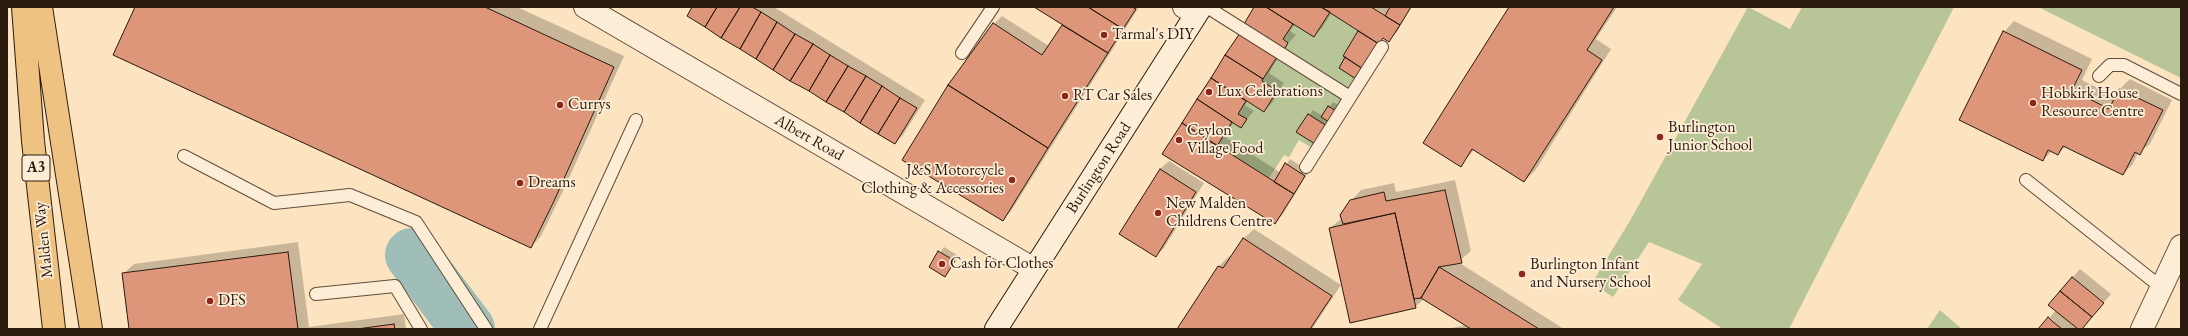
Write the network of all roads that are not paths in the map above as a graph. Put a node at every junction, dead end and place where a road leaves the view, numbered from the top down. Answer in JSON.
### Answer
{"nodes":[{"id":1,"x":22,"y":7,"type":"edge"},
{"id":2,"x":41,"y":7,"type":"edge"},
{"id":3,"x":585,"y":7,"type":"edge"},
{"id":4,"x":993,"y":7,"type":"edge"},
{"id":5,"x":1197,"y":9,"type":"edge"},
{"id":6,"x":1382,"y":47,"type":"dead end"},
{"id":7,"x":962,"y":54,"type":"dead end"},
{"id":8,"x":2099,"y":76,"type":"dead end"},
{"id":9,"x":2181,"y":94,"type":"edge"},
{"id":10,"x":1350,"y":97,"type":"junction"},
{"id":11,"x":636,"y":120,"type":"dead end"},
{"id":12,"x":184,"y":156,"type":"dead end"},
{"id":13,"x":1306,"y":167,"type":"dead end"},
{"id":14,"x":2026,"y":180,"type":"dead end"},
{"id":15,"x":2181,"y":246,"type":"edge"},
{"id":16,"x":1034,"y":269,"type":"junction"},
{"id":17,"x":2162,"y":288,"type":"junction"},
{"id":18,"x":316,"y":294,"type":"dead end"},
{"id":19,"x":54,"y":329,"type":"edge"},
{"id":20,"x":91,"y":329,"type":"edge"},
{"id":21,"x":421,"y":329,"type":"edge"},
{"id":22,"x":486,"y":329,"type":"edge"},
{"id":23,"x":540,"y":329,"type":"edge"},
{"id":24,"x":996,"y":329,"type":"edge"},
{"id":25,"x":2142,"y":329,"type":"edge"}],
"edges":[{"from":1,"to":19,"type":"highway","name":"Malden Way","number":"A3"},
{"from":2,"to":20,"type":"highway","number":"A3"},
{"from":3,"to":16,"type":"street","name":"Albert Road"},
{"from":4,"to":7,"type":"lane"},
{"from":5,"to":10,"type":"lane"},
{"from":5,"to":16,"type":"street","name":"Burlington Road"},
{"from":6,"to":10,"type":"lane"},
{"from":8,"to":9,"type":"lane"},
{"from":10,"to":13,"type":"lane"},
{"from":11,"to":23,"type":"lane"},
{"from":12,"to":22,"type":"lane"},
{"from":14,"to":17,"type":"lane"},
{"from":15,"to":17,"type":"street"},
{"from":16,"to":24,"type":"street","name":"Burlington Road"},
{"from":17,"to":25,"type":"street"},
{"from":18,"to":21,"type":"lane"}]}
